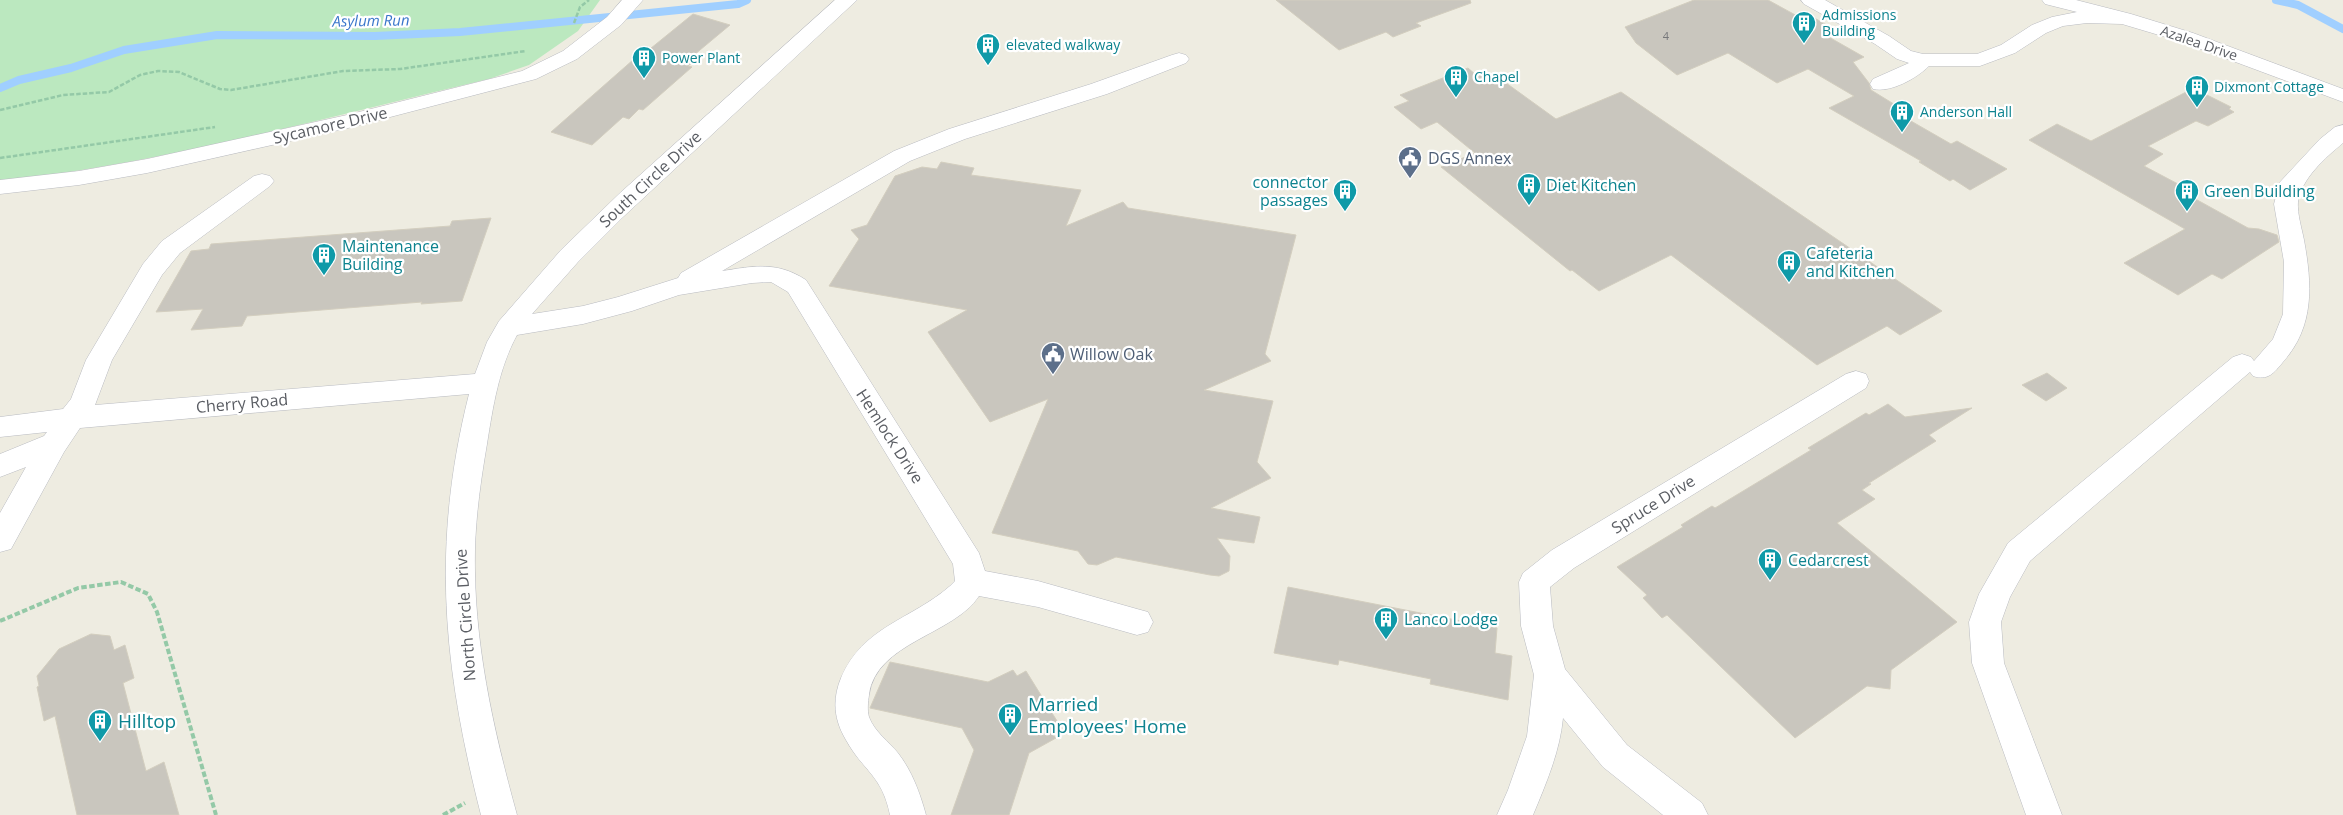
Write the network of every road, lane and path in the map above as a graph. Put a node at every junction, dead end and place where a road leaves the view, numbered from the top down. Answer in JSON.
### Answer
{"nodes":[{"id":1,"x":589,"y":0,"type":"edge"},
{"id":2,"x":847,"y":0,"type":"edge"},
{"id":3,"x":1811,"y":0,"type":"edge"},
{"id":4,"x":2052,"y":0,"type":"edge"},
{"id":5,"x":2092,"y":0,"type":"edge"},
{"id":6,"x":624,"y":10,"type":"edge"},
{"id":7,"x":2124,"y":18,"type":"junction"},
{"id":8,"x":572,"y":26,"type":"dead end"},
{"id":9,"x":534,"y":50,"type":"dead end"},
{"id":10,"x":1179,"y":59,"type":"dead end"},
{"id":11,"x":1923,"y":60,"type":"junction"},
{"id":12,"x":1881,"y":84,"type":"dead end"},
{"id":13,"x":2343,"y":96,"type":"edge"},
{"id":14,"x":0,"y":110,"type":"edge"},
{"id":15,"x":221,"y":126,"type":"dead end"},
{"id":16,"x":2343,"y":132,"type":"edge"},
{"id":17,"x":0,"y":158,"type":"edge"},
{"id":18,"x":262,"y":181,"type":"dead end"},
{"id":19,"x":0,"y":187,"type":"edge"},
{"id":20,"x":676,"y":287,"type":"junction"},
{"id":21,"x":508,"y":327,"type":"junction"},
{"id":22,"x":1856,"y":380,"type":"dead end"},
{"id":23,"x":484,"y":383,"type":"junction"},
{"id":24,"x":72,"y":418,"type":"junction"},
{"id":25,"x":0,"y":427,"type":"edge"},
{"id":26,"x":54,"y":444,"type":"junction"},
{"id":27,"x":0,"y":466,"type":"edge"},
{"id":28,"x":0,"y":540,"type":"edge"},
{"id":29,"x":970,"y":581,"type":"junction"},
{"id":30,"x":0,"y":621,"type":"edge"},
{"id":31,"x":1137,"y":622,"type":"dead end"},
{"id":32,"x":1550,"y":675,"type":"junction"},
{"id":33,"x":216,"y":815,"type":"edge"},
{"id":34,"x":499,"y":815,"type":"edge"},
{"id":35,"x":908,"y":815,"type":"edge"},
{"id":36,"x":1515,"y":815,"type":"edge"},
{"id":37,"x":1690,"y":815,"type":"edge"},
{"id":38,"x":2044,"y":815,"type":"edge"}],
"edges":[{"from":1,"to":8,"type":"path"},
{"from":2,"to":21,"type":"street","name":"South Circle Drive"},
{"from":3,"to":11,"type":"street"},
{"from":4,"to":7,"type":"street","name":"Azalea Drive"},
{"from":5,"to":7,"type":"street"},
{"from":6,"to":19,"type":"street","name":"Sycamore Drive"},
{"from":7,"to":11,"type":"street"},
{"from":7,"to":13,"type":"street","name":"Azalea Drive"},
{"from":9,"to":14,"type":"path"},
{"from":10,"to":20,"type":"street"},
{"from":11,"to":12,"type":"street"},
{"from":15,"to":17,"type":"path"},
{"from":16,"to":38,"type":"street"},
{"from":18,"to":24,"type":"street"},
{"from":20,"to":21,"type":"street","name":"Hemlock Drive"},
{"from":20,"to":29,"type":"street","name":"Hemlock Drive"},
{"from":21,"to":23,"type":"street","name":"South Circle Drive"},
{"from":22,"to":32,"type":"street","name":"Spruce Drive"},
{"from":23,"to":24,"type":"street","name":"Cherry Road"},
{"from":23,"to":34,"type":"street","name":"North Circle Drive"},
{"from":24,"to":25,"type":"street","name":"Cherry Road"},
{"from":24,"to":26,"type":"street"},
{"from":26,"to":27,"type":"street"},
{"from":26,"to":28,"type":"street"},
{"from":29,"to":31,"type":"street"},
{"from":29,"to":35,"type":"street"},
{"from":30,"to":33,"type":"path"},
{"from":32,"to":36,"type":"street","name":"Spruce Drive"},
{"from":32,"to":37,"type":"street","name":"Spruce Drive"}]}
